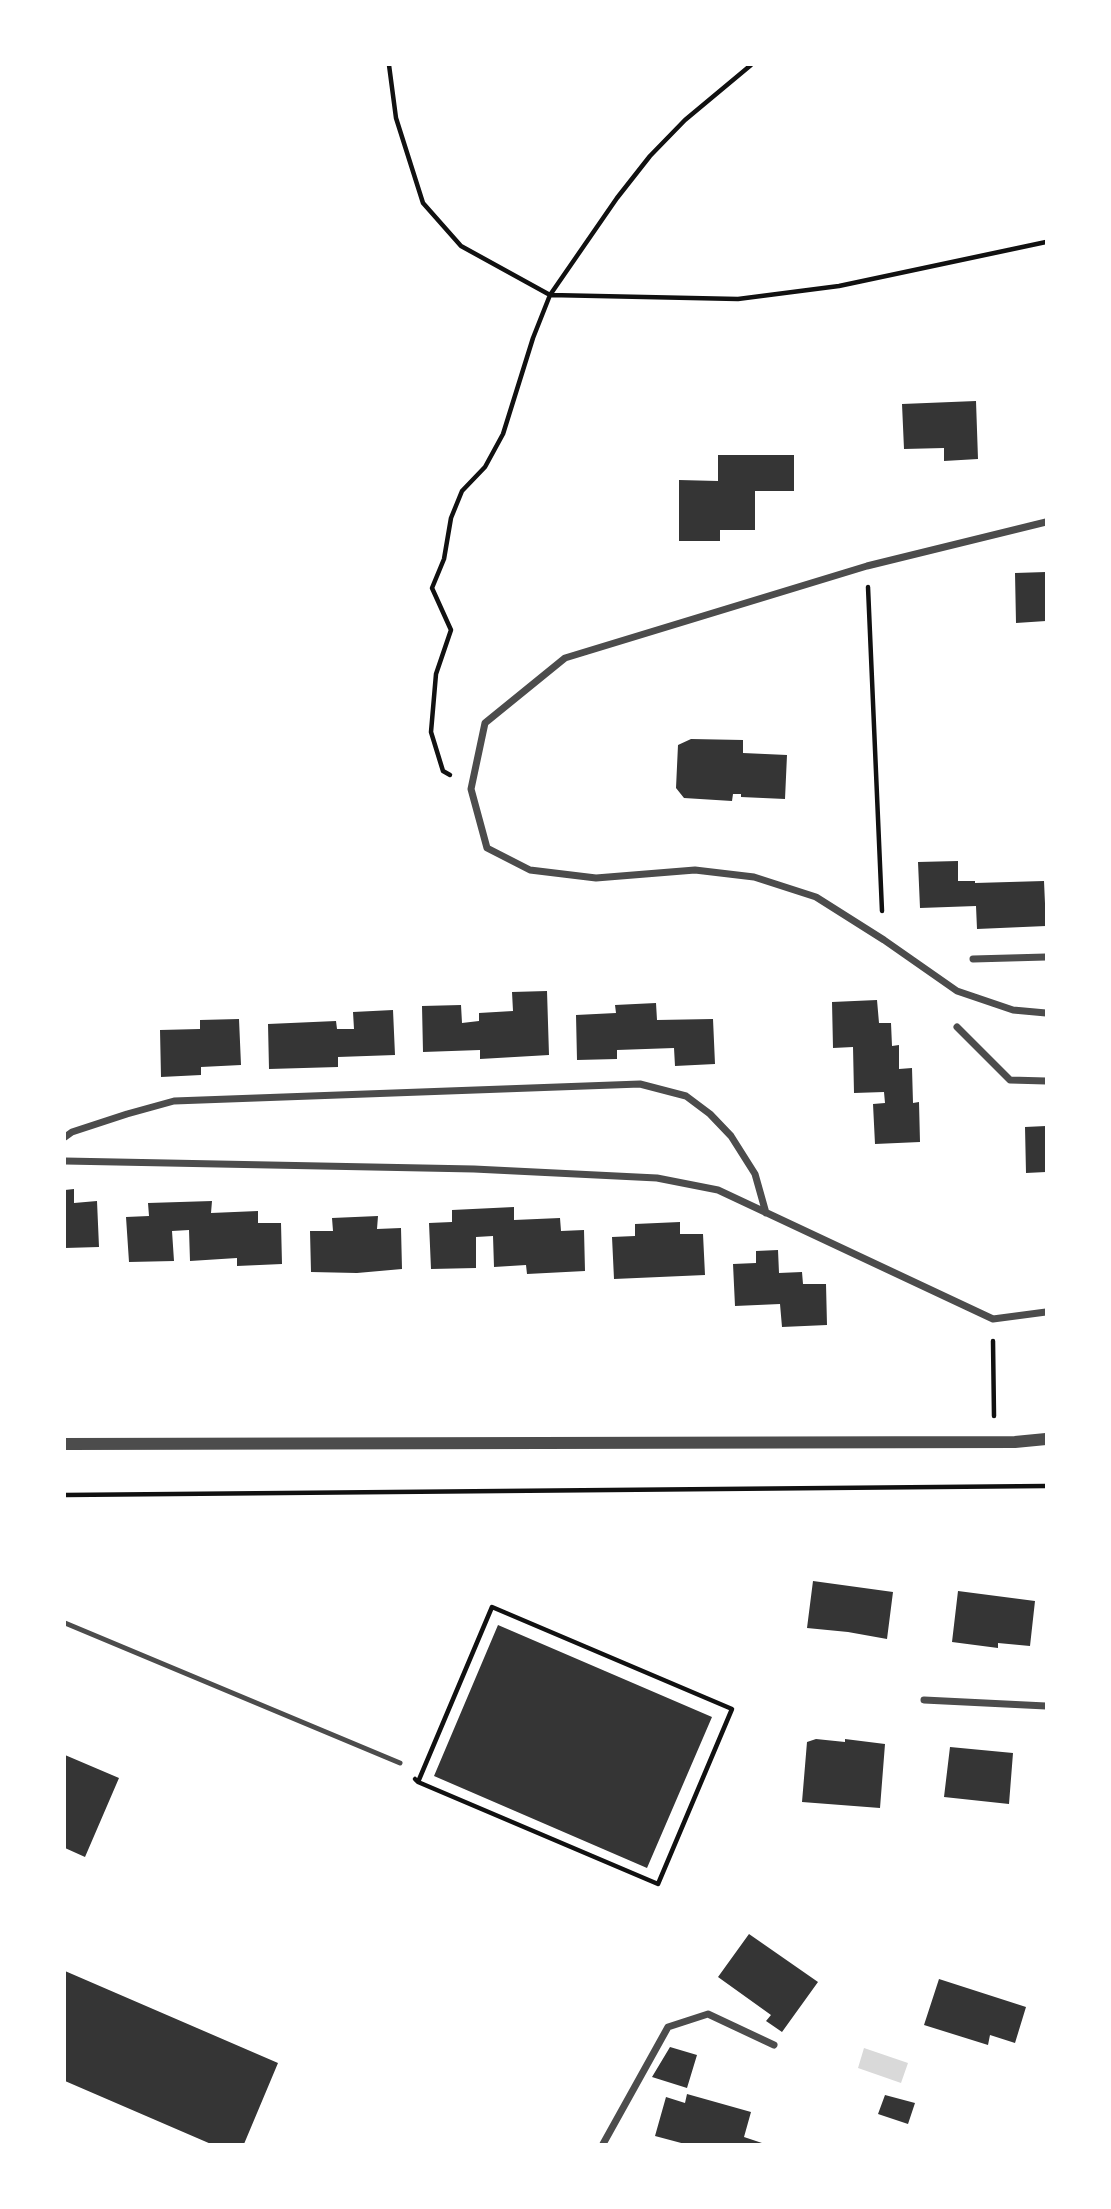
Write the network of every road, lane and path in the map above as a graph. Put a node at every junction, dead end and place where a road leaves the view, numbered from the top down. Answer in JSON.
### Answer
{"nodes":[{"id":1,"x":389,"y":65,"type":"edge"},
{"id":2,"x":751,"y":65,"type":"edge"},
{"id":3,"x":1046,"y":242,"type":"edge"},
{"id":4,"x":550,"y":295,"type":"junction"},
{"id":5,"x":1046,"y":522,"type":"edge"},
{"id":6,"x":867,"y":566,"type":"junction"},
{"id":7,"x":443,"y":771,"type":"dead end"},
{"id":8,"x":882,"y":902,"type":"dead end"},
{"id":9,"x":1046,"y":957,"type":"edge"},
{"id":10,"x":973,"y":959,"type":"dead end"},
{"id":11,"x":1046,"y":1013,"type":"edge"},
{"id":12,"x":957,"y":1027,"type":"dead end"},
{"id":13,"x":1046,"y":1081,"type":"edge"},
{"id":14,"x":65,"y":1137,"type":"edge"},
{"id":15,"x":65,"y":1161,"type":"edge"},
{"id":16,"x":766,"y":1213,"type":"junction"},
{"id":17,"x":1046,"y":1312,"type":"edge"},
{"id":18,"x":993,"y":1319,"type":"junction"},
{"id":19,"x":1046,"y":1439,"type":"edge"},
{"id":20,"x":994,"y":1442,"type":"junction"},
{"id":21,"x":65,"y":1444,"type":"edge"},
{"id":22,"x":1046,"y":1486,"type":"edge"},
{"id":23,"x":65,"y":1495,"type":"edge"},
{"id":24,"x":65,"y":1623,"type":"edge"},
{"id":25,"x":924,"y":1700,"type":"dead end"},
{"id":26,"x":1046,"y":1706,"type":"edge"},
{"id":27,"x":400,"y":1763,"type":"joint"},
{"id":28,"x":418,"y":1782,"type":"junction"},
{"id":29,"x":774,"y":2045,"type":"dead end"},
{"id":30,"x":603,"y":2144,"type":"edge"}],
"edges":[{"from":1,"to":4,"type":"path"},
{"from":2,"to":4,"type":"path"},
{"from":3,"to":4,"type":"path"},
{"from":4,"to":7,"type":"path"},
{"from":5,"to":6,"type":"street"},
{"from":6,"to":8,"type":"path"},
{"from":6,"to":11,"type":"street"},
{"from":9,"to":10,"type":"street"},
{"from":12,"to":13,"type":"street"},
{"from":14,"to":16,"type":"street"},
{"from":15,"to":16,"type":"street"},
{"from":16,"to":18,"type":"street"},
{"from":17,"to":18,"type":"street"},
{"from":18,"to":20,"type":"path"},
{"from":19,"to":20,"type":"street"},
{"from":20,"to":21,"type":"street"},
{"from":22,"to":23,"type":"path"},
{"from":24,"to":27,"type":"lane"},
{"from":25,"to":26,"type":"street"},
{"from":27,"to":28,"type":"path"},
{"from":28,"to":28,"type":"path"},
{"from":29,"to":30,"type":"street"}]}
